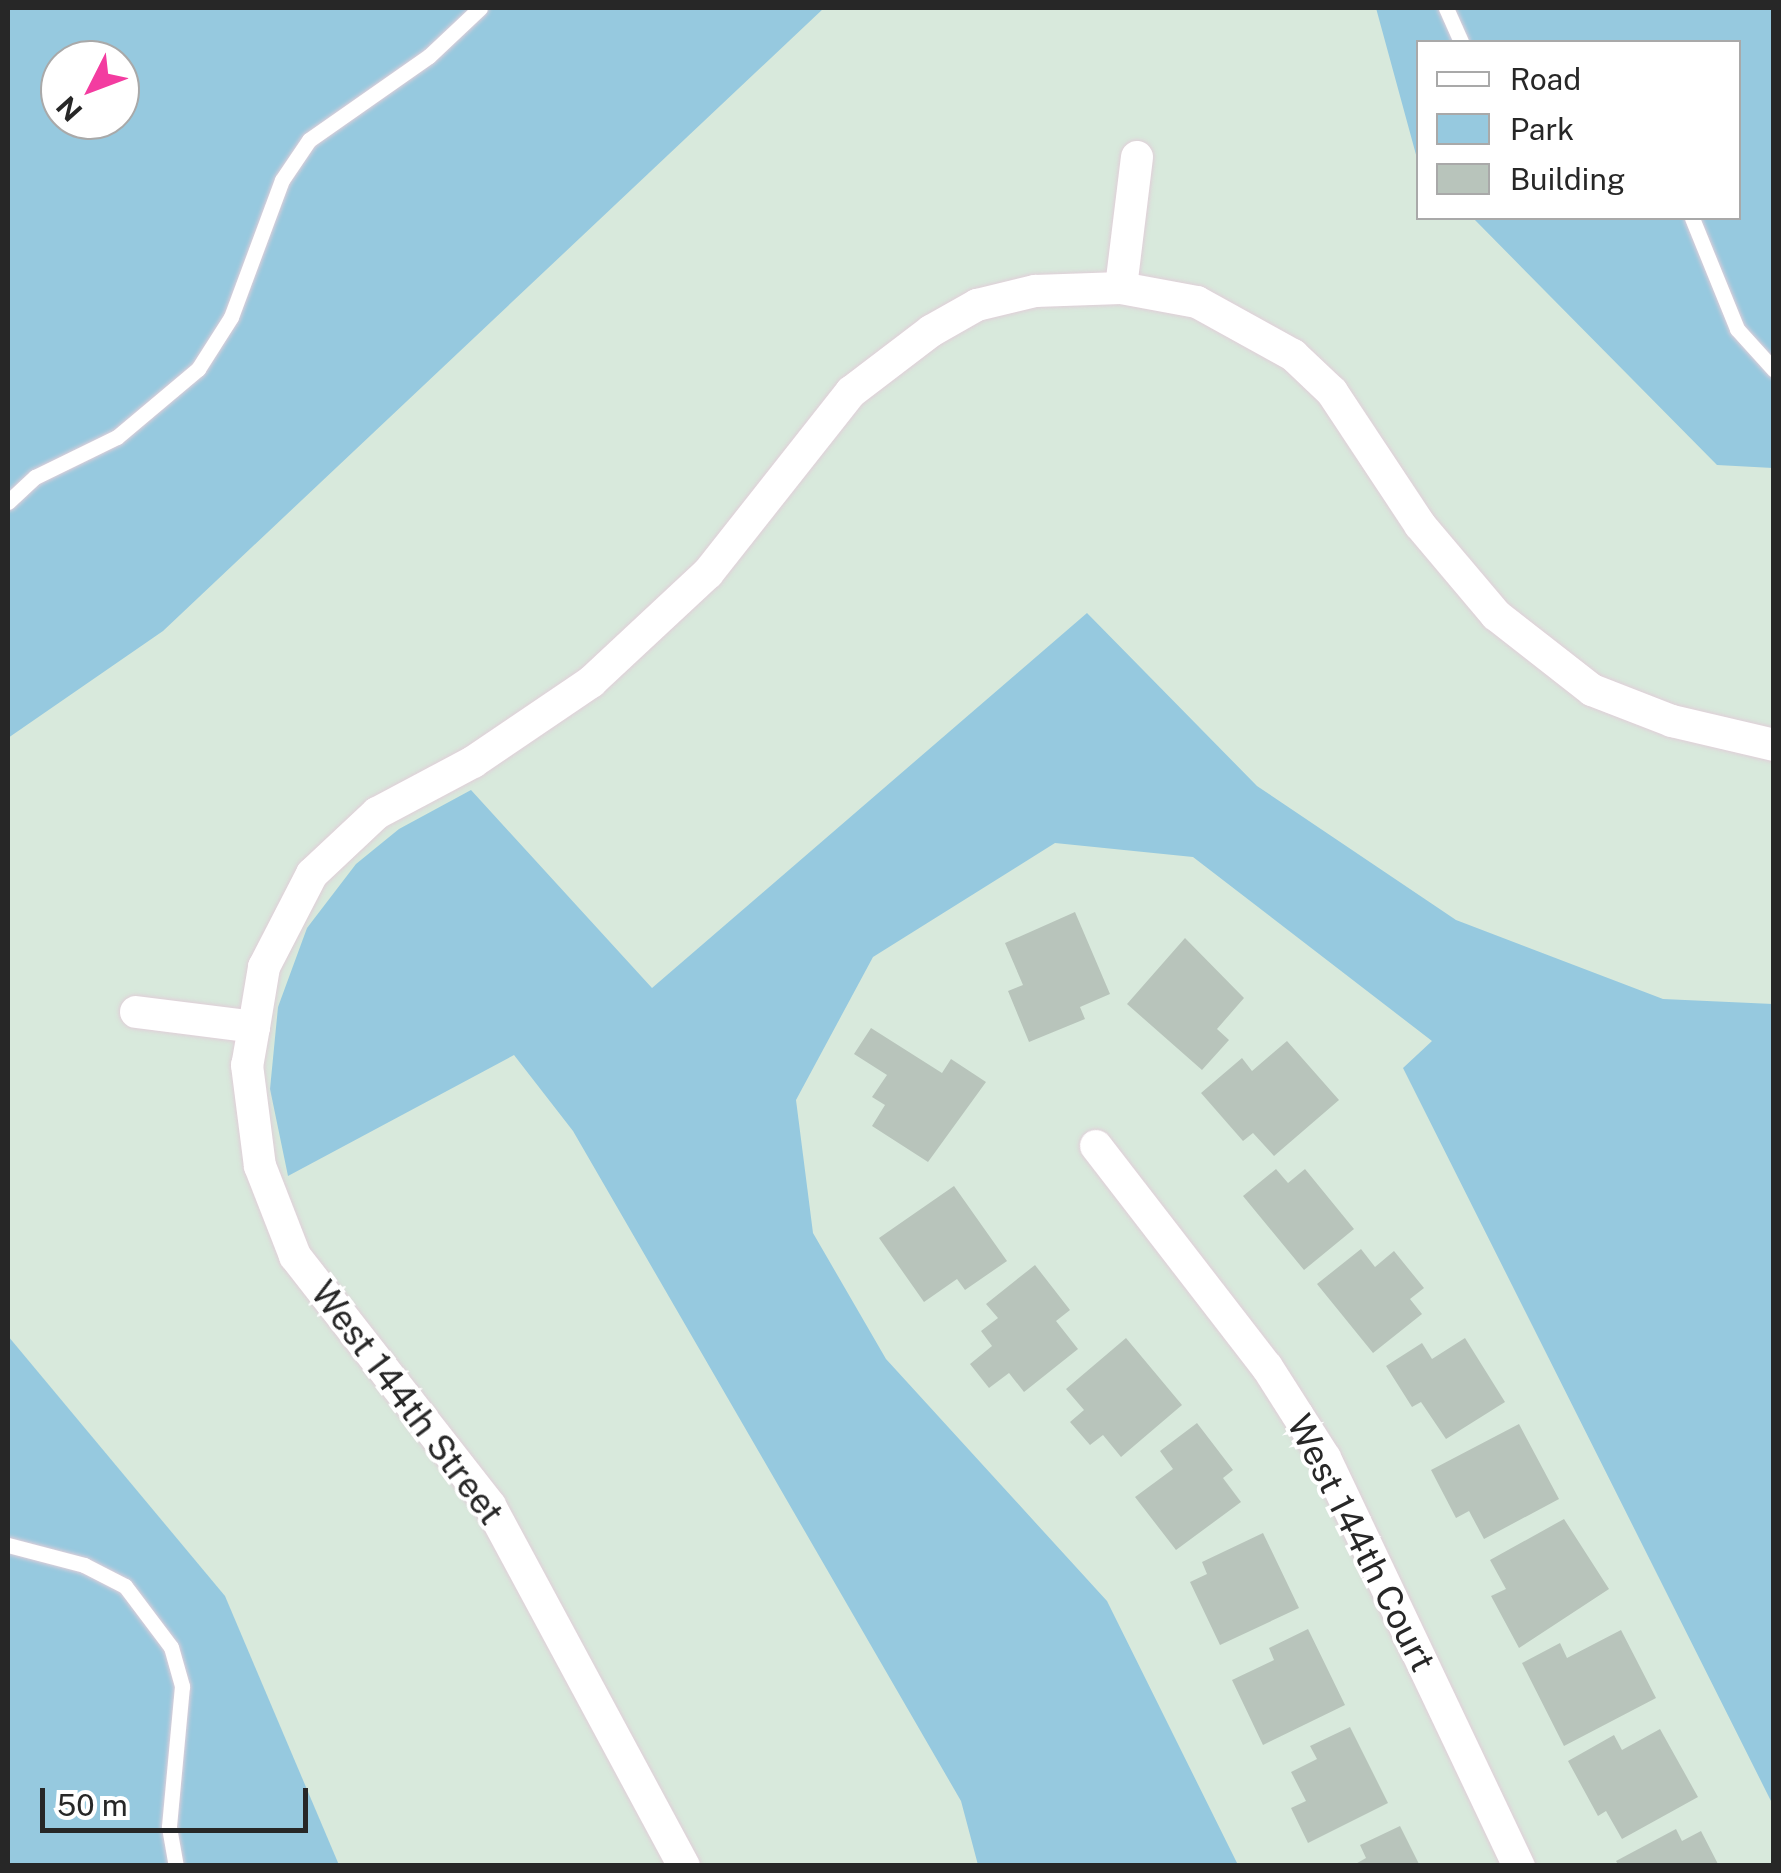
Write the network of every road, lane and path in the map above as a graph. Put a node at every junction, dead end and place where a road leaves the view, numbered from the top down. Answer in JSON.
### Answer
{"nodes":[{"id":1,"x":480,"y":8,"type":"edge"},
{"id":2,"x":1446,"y":8,"type":"edge"},
{"id":3,"x":1459,"y":40,"type":"edge"},
{"id":4,"x":1137,"y":157,"type":"dead end"},
{"id":5,"x":1693,"y":220,"type":"edge"},
{"id":6,"x":1121,"y":288,"type":"junction"},
{"id":7,"x":1774,"y":370,"type":"edge"},
{"id":8,"x":8,"y":502,"type":"edge"},
{"id":9,"x":1774,"y":745,"type":"edge"},
{"id":10,"x":136,"y":1012,"type":"dead end"},
{"id":11,"x":254,"y":1027,"type":"junction"},
{"id":12,"x":1096,"y":1146,"type":"dead end"},
{"id":13,"x":8,"y":1546,"type":"edge"},
{"id":14,"x":176,"y":1866,"type":"edge"},
{"id":15,"x":684,"y":1866,"type":"edge"},
{"id":16,"x":1519,"y":1866,"type":"edge"}],
"edges":[{"from":1,"to":8,"type":"lane"},
{"from":2,"to":3,"type":"lane"},
{"from":4,"to":6,"type":"street"},
{"from":5,"to":7,"type":"lane"},
{"from":6,"to":9,"type":"street","name":"West 144th Street"},
{"from":6,"to":11,"type":"street","name":"West 144th Street"},
{"from":10,"to":11,"type":"street"},
{"from":11,"to":15,"type":"street","name":"West 144th Street"},
{"from":12,"to":16,"type":"street","name":"West 144th Court"},
{"from":13,"to":14,"type":"lane"}]}
